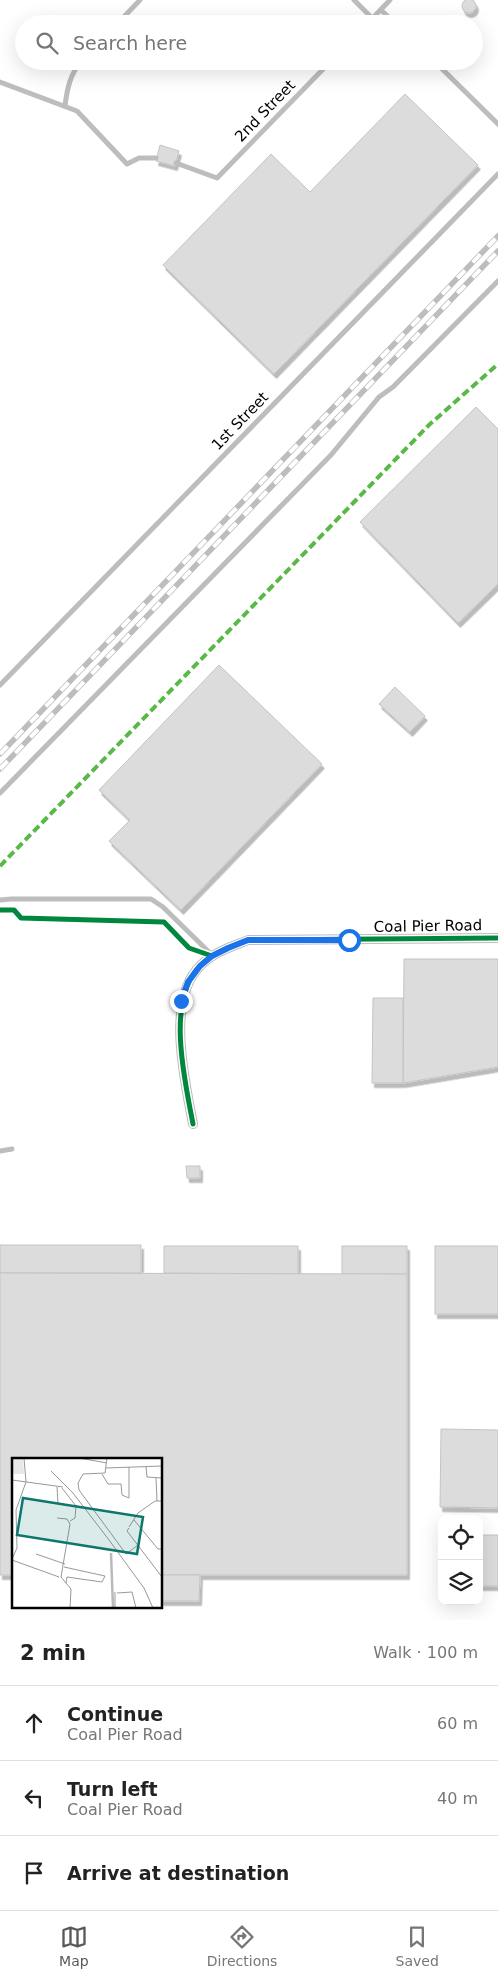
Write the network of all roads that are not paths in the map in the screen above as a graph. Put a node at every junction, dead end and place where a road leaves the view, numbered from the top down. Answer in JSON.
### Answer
{"nodes":[{"id":1,"x":140,"y":0,"type":"edge"},
{"id":2,"x":354,"y":0,"type":"edge"},
{"id":3,"x":390,"y":0,"type":"edge"},
{"id":4,"x":381,"y":10,"type":"junction"},
{"id":5,"x":126,"y":15,"type":"edge"},
{"id":6,"x":369,"y":15,"type":"edge"},
{"id":7,"x":375,"y":15,"type":"edge"},
{"id":8,"x":386,"y":15,"type":"edge"},
{"id":9,"x":74,"y":70,"type":"edge"},
{"id":10,"x":321,"y":70,"type":"edge"},
{"id":11,"x":443,"y":70,"type":"edge"},
{"id":12,"x":0,"y":82,"type":"edge"},
{"id":13,"x":65,"y":106,"type":"junction"},
{"id":14,"x":498,"y":124,"type":"edge"},
{"id":15,"x":156,"y":158,"type":"dead end"},
{"id":16,"x":176,"y":163,"type":"dead end"},
{"id":17,"x":498,"y":174,"type":"edge"},
{"id":18,"x":498,"y":281,"type":"edge"},
{"id":19,"x":0,"y":685,"type":"edge"},
{"id":20,"x":0,"y":793,"type":"edge"},
{"id":21,"x":0,"y":900,"type":"edge"},
{"id":22,"x":498,"y":938,"type":"edge"},
{"id":23,"x":212,"y":956,"type":"junction"},
{"id":24,"x":193,"y":1124,"type":"dead end"},
{"id":25,"x":12,"y":1149,"type":"dead end"},
{"id":26,"x":0,"y":1151,"type":"edge"}],
"edges":[{"from":1,"to":5,"type":"lane"},
{"from":2,"to":6,"type":"lane"},
{"from":3,"to":4,"type":"lane"},
{"from":4,"to":7,"type":"lane"},
{"from":4,"to":8,"type":"lane"},
{"from":9,"to":13,"type":"lane"},
{"from":10,"to":16,"type":"lane","name":"2nd Street"},
{"from":11,"to":14,"type":"lane"},
{"from":12,"to":13,"type":"lane"},
{"from":13,"to":15,"type":"lane"},
{"from":17,"to":19,"type":"lane","name":"1st Street"},
{"from":18,"to":20,"type":"lane"},
{"from":21,"to":23,"type":"lane"},
{"from":22,"to":23,"type":"street","name":"Coal Pier Road"},
{"from":23,"to":24,"type":"street","name":"Coal Pier Road"},
{"from":25,"to":26,"type":"lane"}]}
